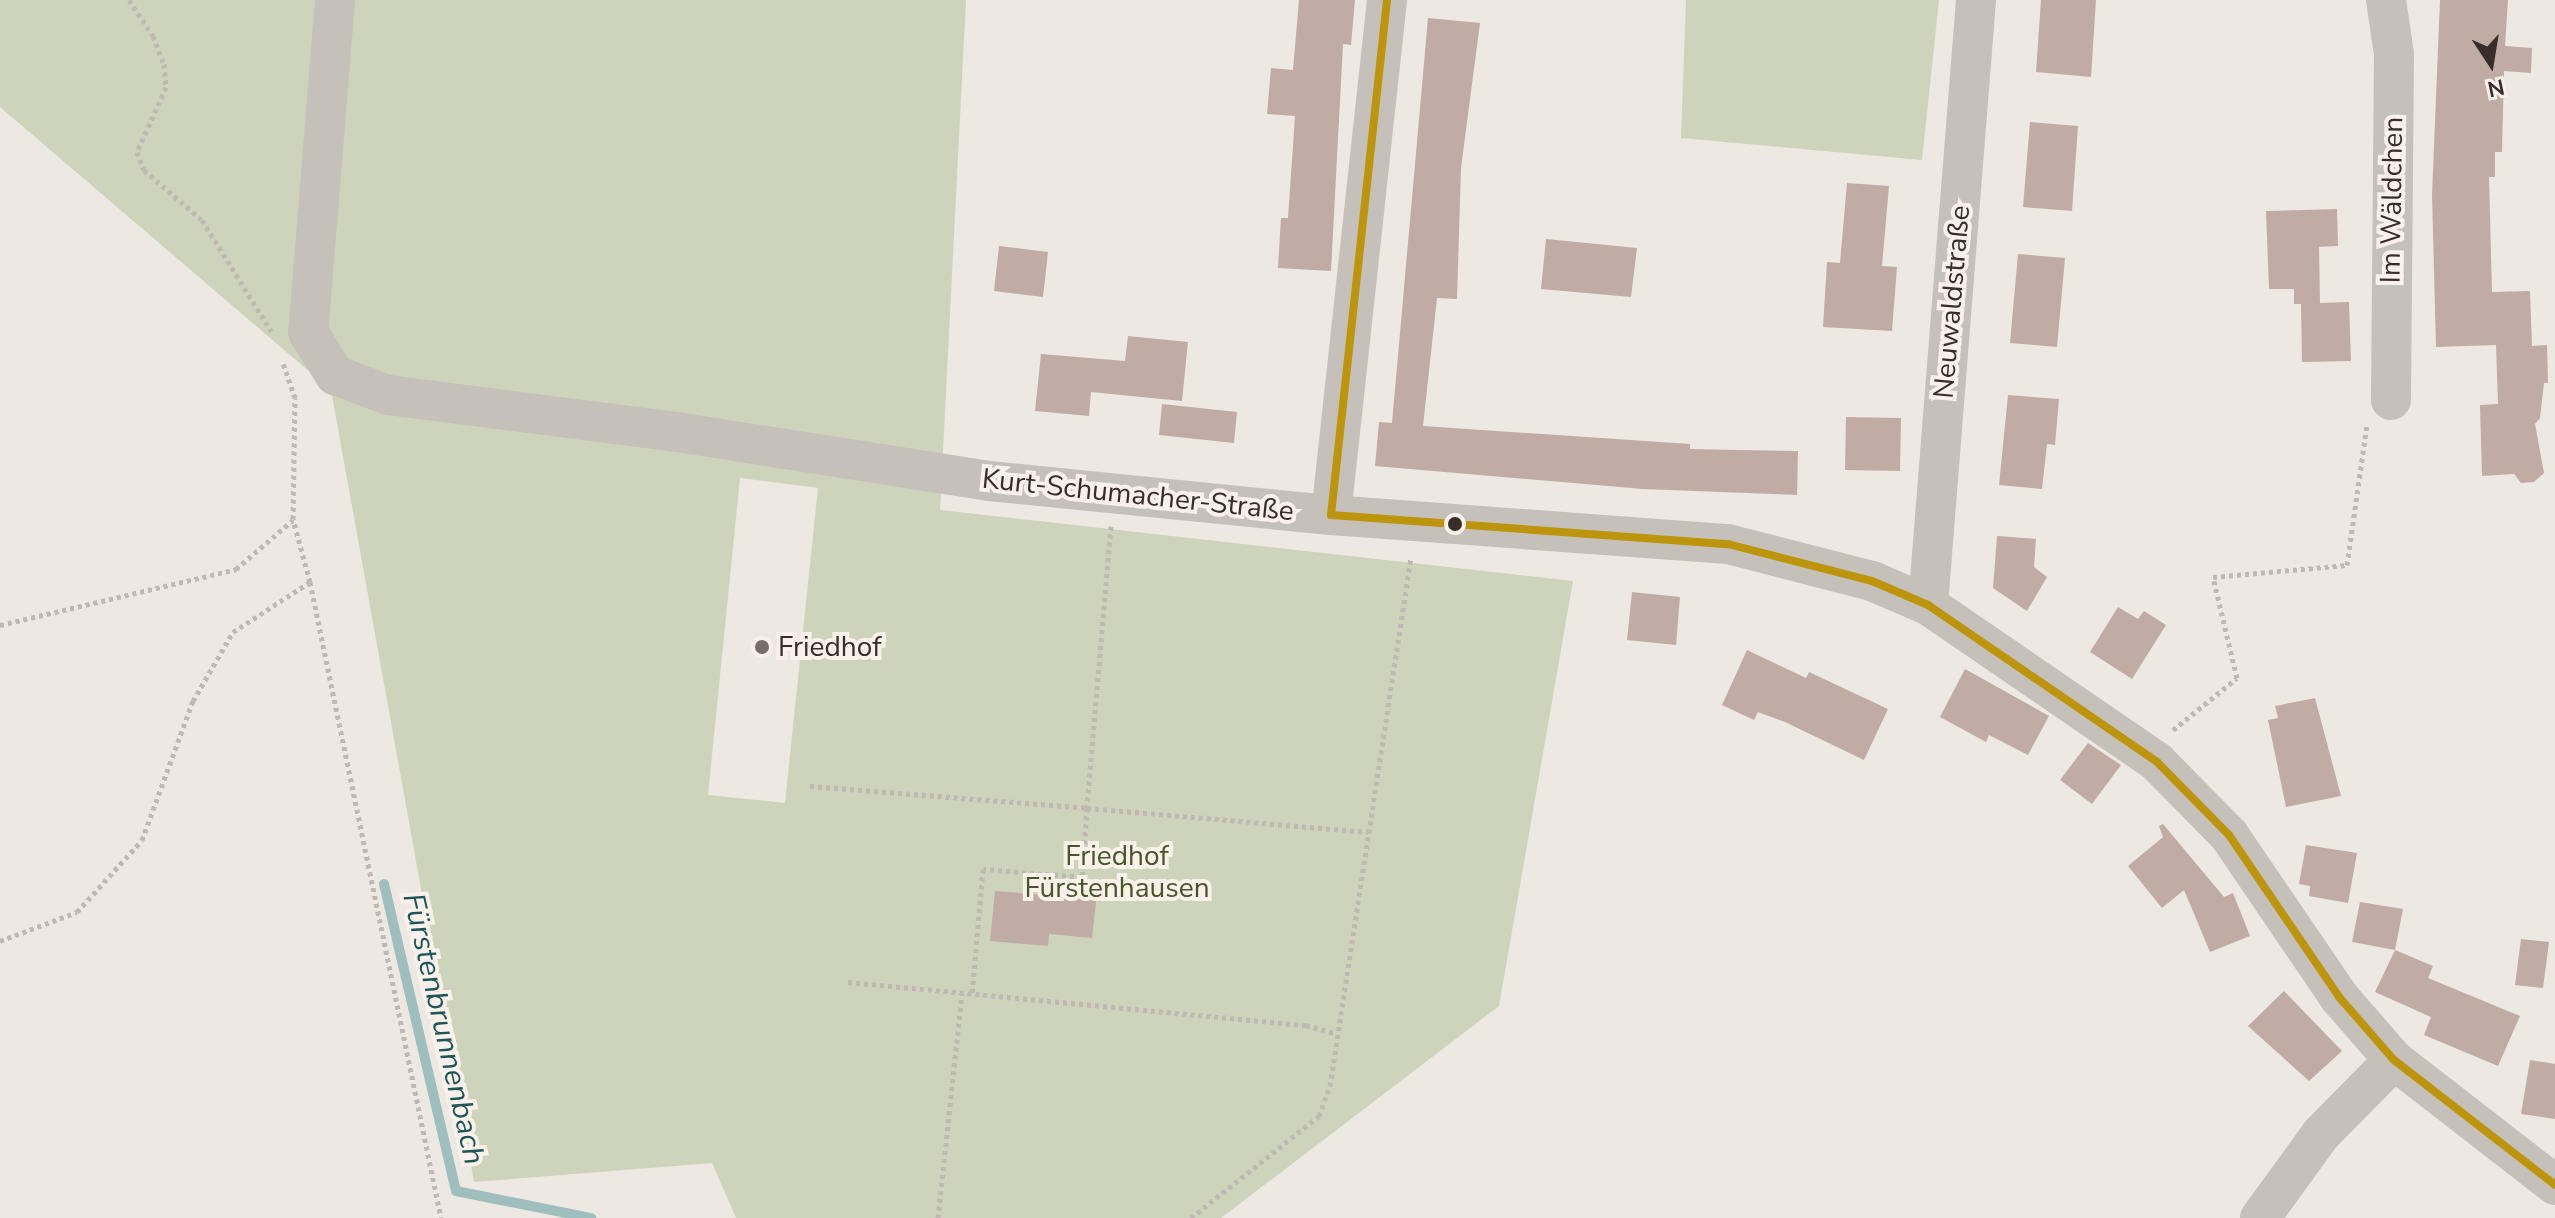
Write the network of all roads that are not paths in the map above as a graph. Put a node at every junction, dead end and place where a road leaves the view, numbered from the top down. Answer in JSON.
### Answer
{"nodes":[{"id":1,"x":335,"y":0,"type":"edge"},
{"id":2,"x":1387,"y":0,"type":"edge"},
{"id":3,"x":1976,"y":0,"type":"edge"},
{"id":4,"x":2386,"y":0,"type":"edge"},
{"id":5,"x":2391,"y":400,"type":"road end"},
{"id":6,"x":1331,"y":515,"type":"junction"},
{"id":7,"x":1928,"y":605,"type":"junction"},
{"id":8,"x":2394,"y":1060,"type":"junction"},
{"id":9,"x":2555,"y":1185,"type":"edge"},
{"id":10,"x":2260,"y":1218,"type":"edge"}],
"edges":[{"from":1,"to":6,"type":"street","name":"Kurt-Schumacher-Straße"},
{"from":2,"to":6,"type":"street"},
{"from":3,"to":7,"type":"street","name":"Neuwaldstraße"},
{"from":4,"to":5,"type":"street","name":"Im Wäldchen"},
{"from":6,"to":7,"type":"street","name":"Kurt-Schumacher-Straße"},
{"from":7,"to":8,"type":"street","name":"Kurt-Schumacher-Straße"},
{"from":8,"to":9,"type":"street","name":"Kurt-Schumacher-Straße"},
{"from":8,"to":10,"type":"street"}]}
